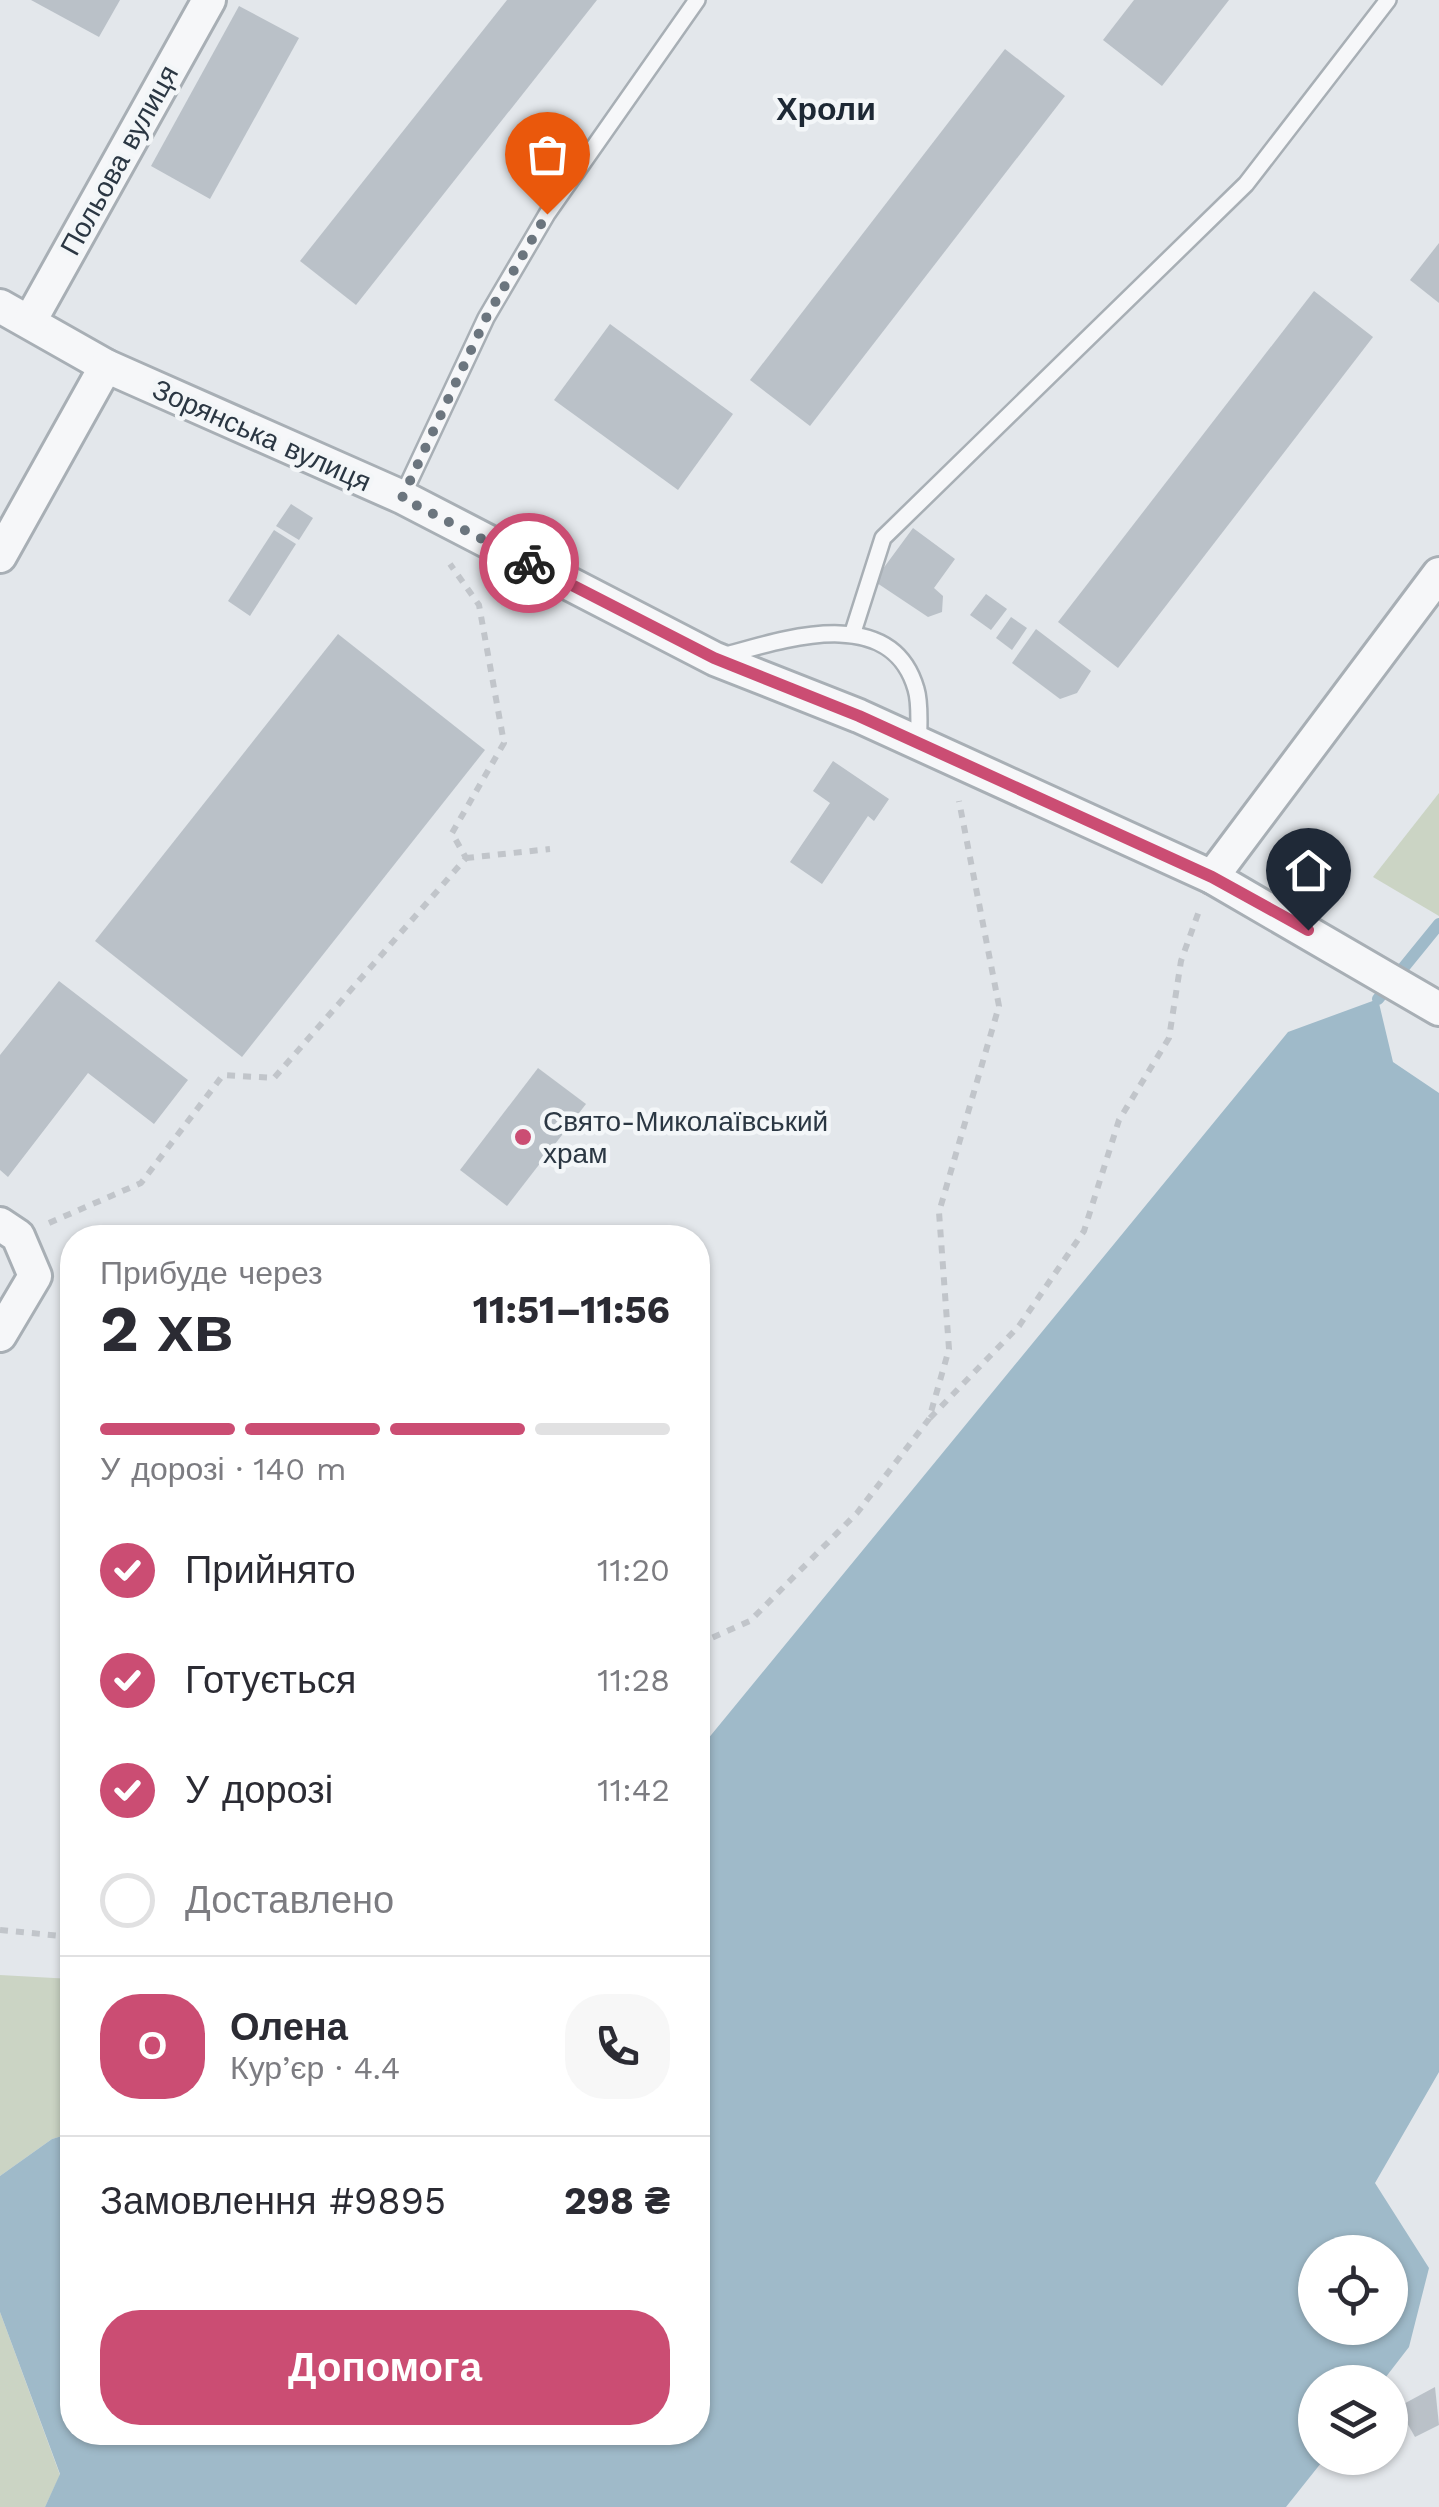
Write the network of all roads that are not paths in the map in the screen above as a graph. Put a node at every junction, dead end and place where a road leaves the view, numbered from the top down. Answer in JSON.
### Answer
{"nodes":[{"id":1,"x":209,"y":0,"type":"edge"},
{"id":2,"x":697,"y":0,"type":"edge"},
{"id":3,"x":1388,"y":0,"type":"edge"},
{"id":4,"x":15,"y":314,"type":"edge"},
{"id":5,"x":106,"y":366,"type":"junction"},
{"id":6,"x":402,"y":498,"type":"junction"},
{"id":7,"x":0,"y":556,"type":"edge"},
{"id":8,"x":1439,"y":574,"type":"edge"},
{"id":9,"x":853,"y":632,"type":"junction"},
{"id":10,"x":714,"y":658,"type":"junction"},
{"id":11,"x":919,"y":744,"type":"junction"},
{"id":12,"x":1212,"y":877,"type":"junction"},
{"id":13,"x":1439,"y":1009,"type":"edge"},
{"id":14,"x":9,"y":1230,"type":"edge"},
{"id":15,"x":0,"y":1336,"type":"edge"}],
"edges":[{"from":1,"to":4,"type":"street","name":"Польова вулиця"},
{"from":2,"to":6,"type":"lane"},
{"from":3,"to":9,"type":"lane"},
{"from":4,"to":5,"type":"street","name":"Зорянська вулиця"},
{"from":5,"to":6,"type":"street","name":"Зорянська вулиця"},
{"from":5,"to":7,"type":"street"},
{"from":6,"to":10,"type":"street","name":"Зорянська вулиця"},
{"from":8,"to":12,"type":"street"},
{"from":9,"to":10,"type":"lane"},
{"from":9,"to":11,"type":"lane"},
{"from":10,"to":11,"type":"street","name":"Зорянська вулиця"},
{"from":11,"to":12,"type":"street","name":"Зорянська вулиця"},
{"from":12,"to":13,"type":"street","name":"Зорянська вулиця"},
{"from":14,"to":15,"type":"street"}]}
